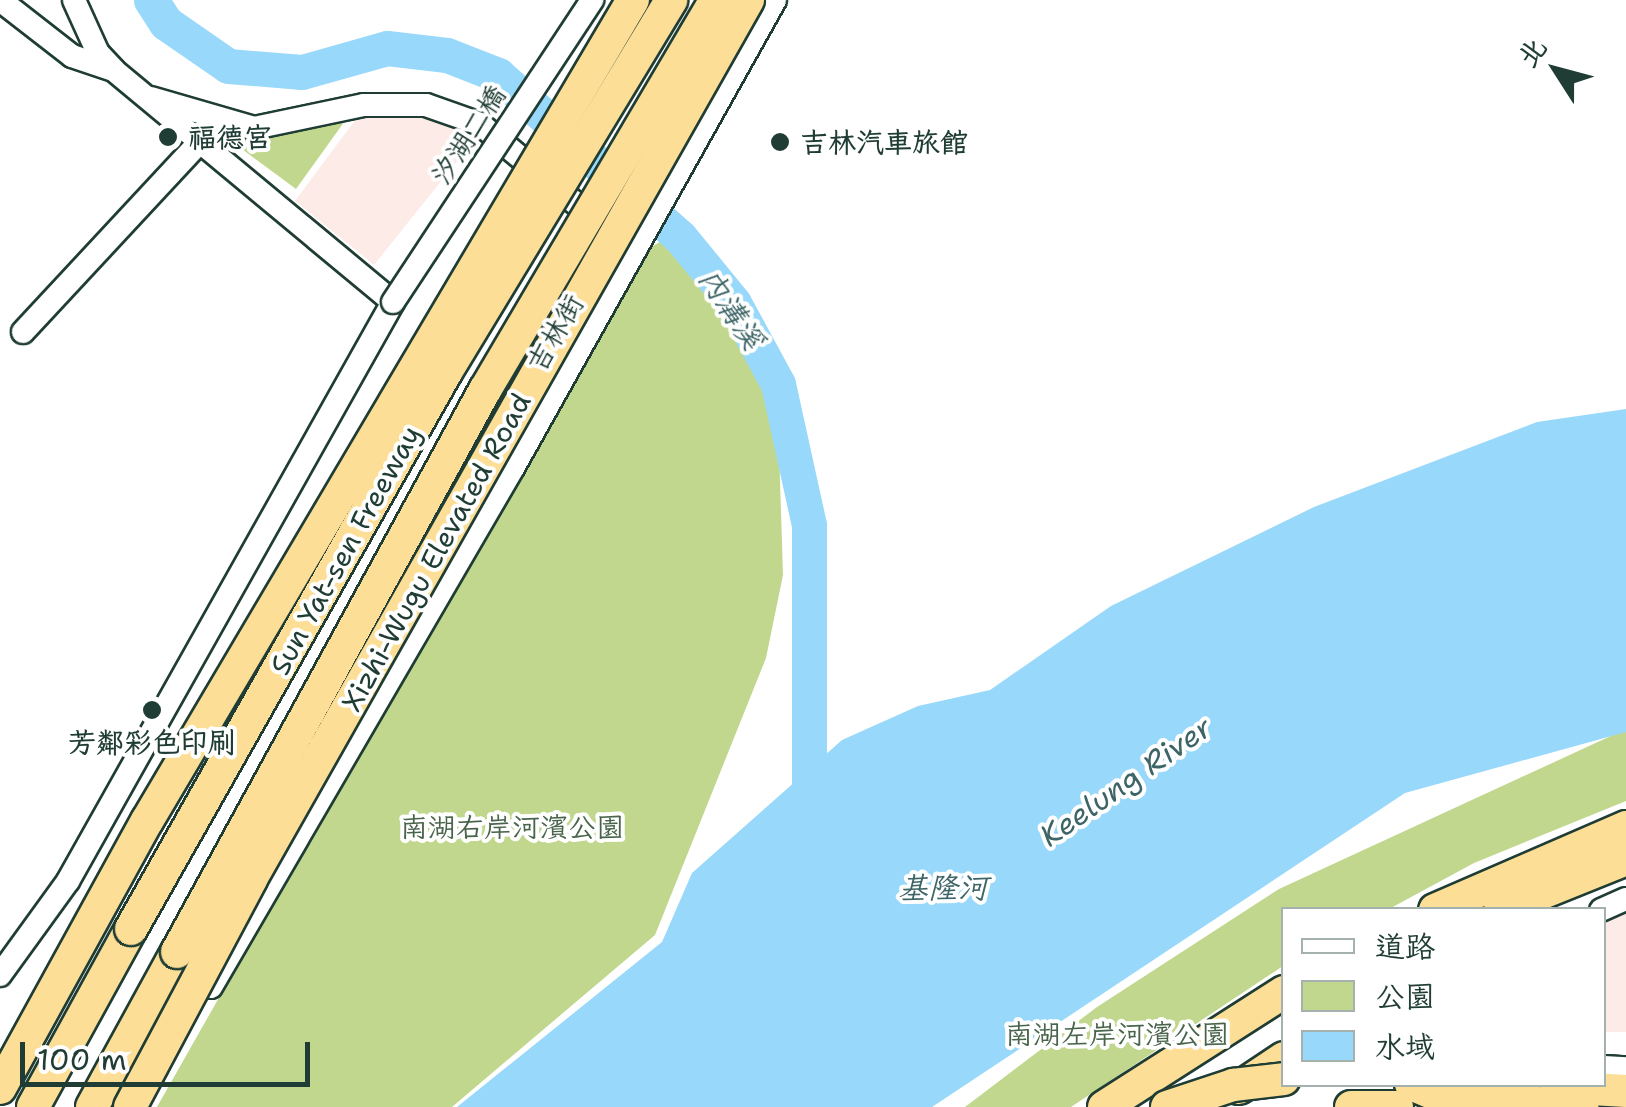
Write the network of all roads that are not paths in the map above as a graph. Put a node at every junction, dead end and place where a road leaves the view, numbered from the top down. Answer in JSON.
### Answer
{"nodes":[{"id":1,"x":0,"y":0,"type":"edge"},
{"id":2,"x":74,"y":0,"type":"edge"},
{"id":3,"x":592,"y":0,"type":"edge"},
{"id":4,"x":633,"y":0,"type":"edge"},
{"id":5,"x":671,"y":0,"type":"edge"},
{"id":6,"x":716,"y":0,"type":"edge"},
{"id":7,"x":748,"y":0,"type":"edge"},
{"id":8,"x":775,"y":0,"type":"edge"},
{"id":9,"x":114,"y":70,"type":"junction"},
{"id":10,"x":144,"y":94,"type":"junction"},
{"id":11,"x":197,"y":144,"type":"junction"},
{"id":12,"x":640,"y":246,"type":"junction"},
{"id":13,"x":394,"y":302,"type":"junction"},
{"id":14,"x":23,"y":332,"type":"dead end"},
{"id":15,"x":1626,"y":827,"type":"edge"},
{"id":16,"x":1626,"y":859,"type":"edge"},
{"id":17,"x":1626,"y":881,"type":"edge"},
{"id":18,"x":1441,"y":907,"type":"edge"},
{"id":19,"x":1507,"y":907,"type":"edge"},
{"id":20,"x":1567,"y":907,"type":"edge"},
{"id":21,"x":0,"y":974,"type":"edge"},
{"id":22,"x":1281,"y":994,"type":"edge"},
{"id":23,"x":1281,"y":1060,"type":"edge"},
{"id":24,"x":1281,"y":1079,"type":"edge"},
{"id":25,"x":1419,"y":1087,"type":"edge"},
{"id":26,"x":1561,"y":1087,"type":"edge"},
{"id":27,"x":0,"y":1088,"type":"edge"},
{"id":28,"x":1626,"y":1091,"type":"edge"},
{"id":29,"x":33,"y":1107,"type":"edge"},
{"id":30,"x":92,"y":1107,"type":"edge"},
{"id":31,"x":130,"y":1107,"type":"edge"},
{"id":32,"x":141,"y":1107,"type":"edge"},
{"id":33,"x":1104,"y":1107,"type":"edge"},
{"id":34,"x":1167,"y":1107,"type":"edge"},
{"id":35,"x":1210,"y":1107,"type":"edge"},
{"id":36,"x":1351,"y":1107,"type":"edge"},
{"id":37,"x":1397,"y":1107,"type":"edge"},
{"id":38,"x":1582,"y":1107,"type":"edge"}],
"edges":[{"from":1,"to":9,"type":"street"},
{"from":2,"to":9,"type":"street"},
{"from":3,"to":13,"type":"street","name":"汐湖二橋","bridge":true},
{"from":4,"to":27,"type":"highway","bridge":true},
{"from":5,"to":29,"type":"highway","name":"Sun Yat-sen Freeway","bridge":true},
{"from":6,"to":30,"type":"highway","name":"Sun Yat-sen Freeway","bridge":true},
{"from":7,"to":31,"type":"highway","name":"Xizhi-Wugu Elevated Road","bridge":true},
{"from":8,"to":12,"type":"street","name":"吉林街"},
{"from":9,"to":10,"type":"street"},
{"from":10,"to":11,"type":"street"},
{"from":10,"to":12,"type":"street"},
{"from":11,"to":13,"type":"street"},
{"from":11,"to":14,"type":"street"},
{"from":12,"to":32,"type":"street","name":"吉林街"},
{"from":13,"to":21,"type":"street","name":"汐湖二橋"},
{"from":15,"to":18,"type":"highway"},
{"from":16,"to":19,"type":"highway"},
{"from":17,"to":20,"type":"highway"},
{"from":22,"to":33,"type":"highway"},
{"from":23,"to":35,"type":"highway","bridge":true},
{"from":24,"to":34,"type":"highway","bridge":true},
{"from":25,"to":38,"type":"highway"},
{"from":26,"to":28,"type":"highway"},
{"from":36,"to":37,"type":"highway"}]}
